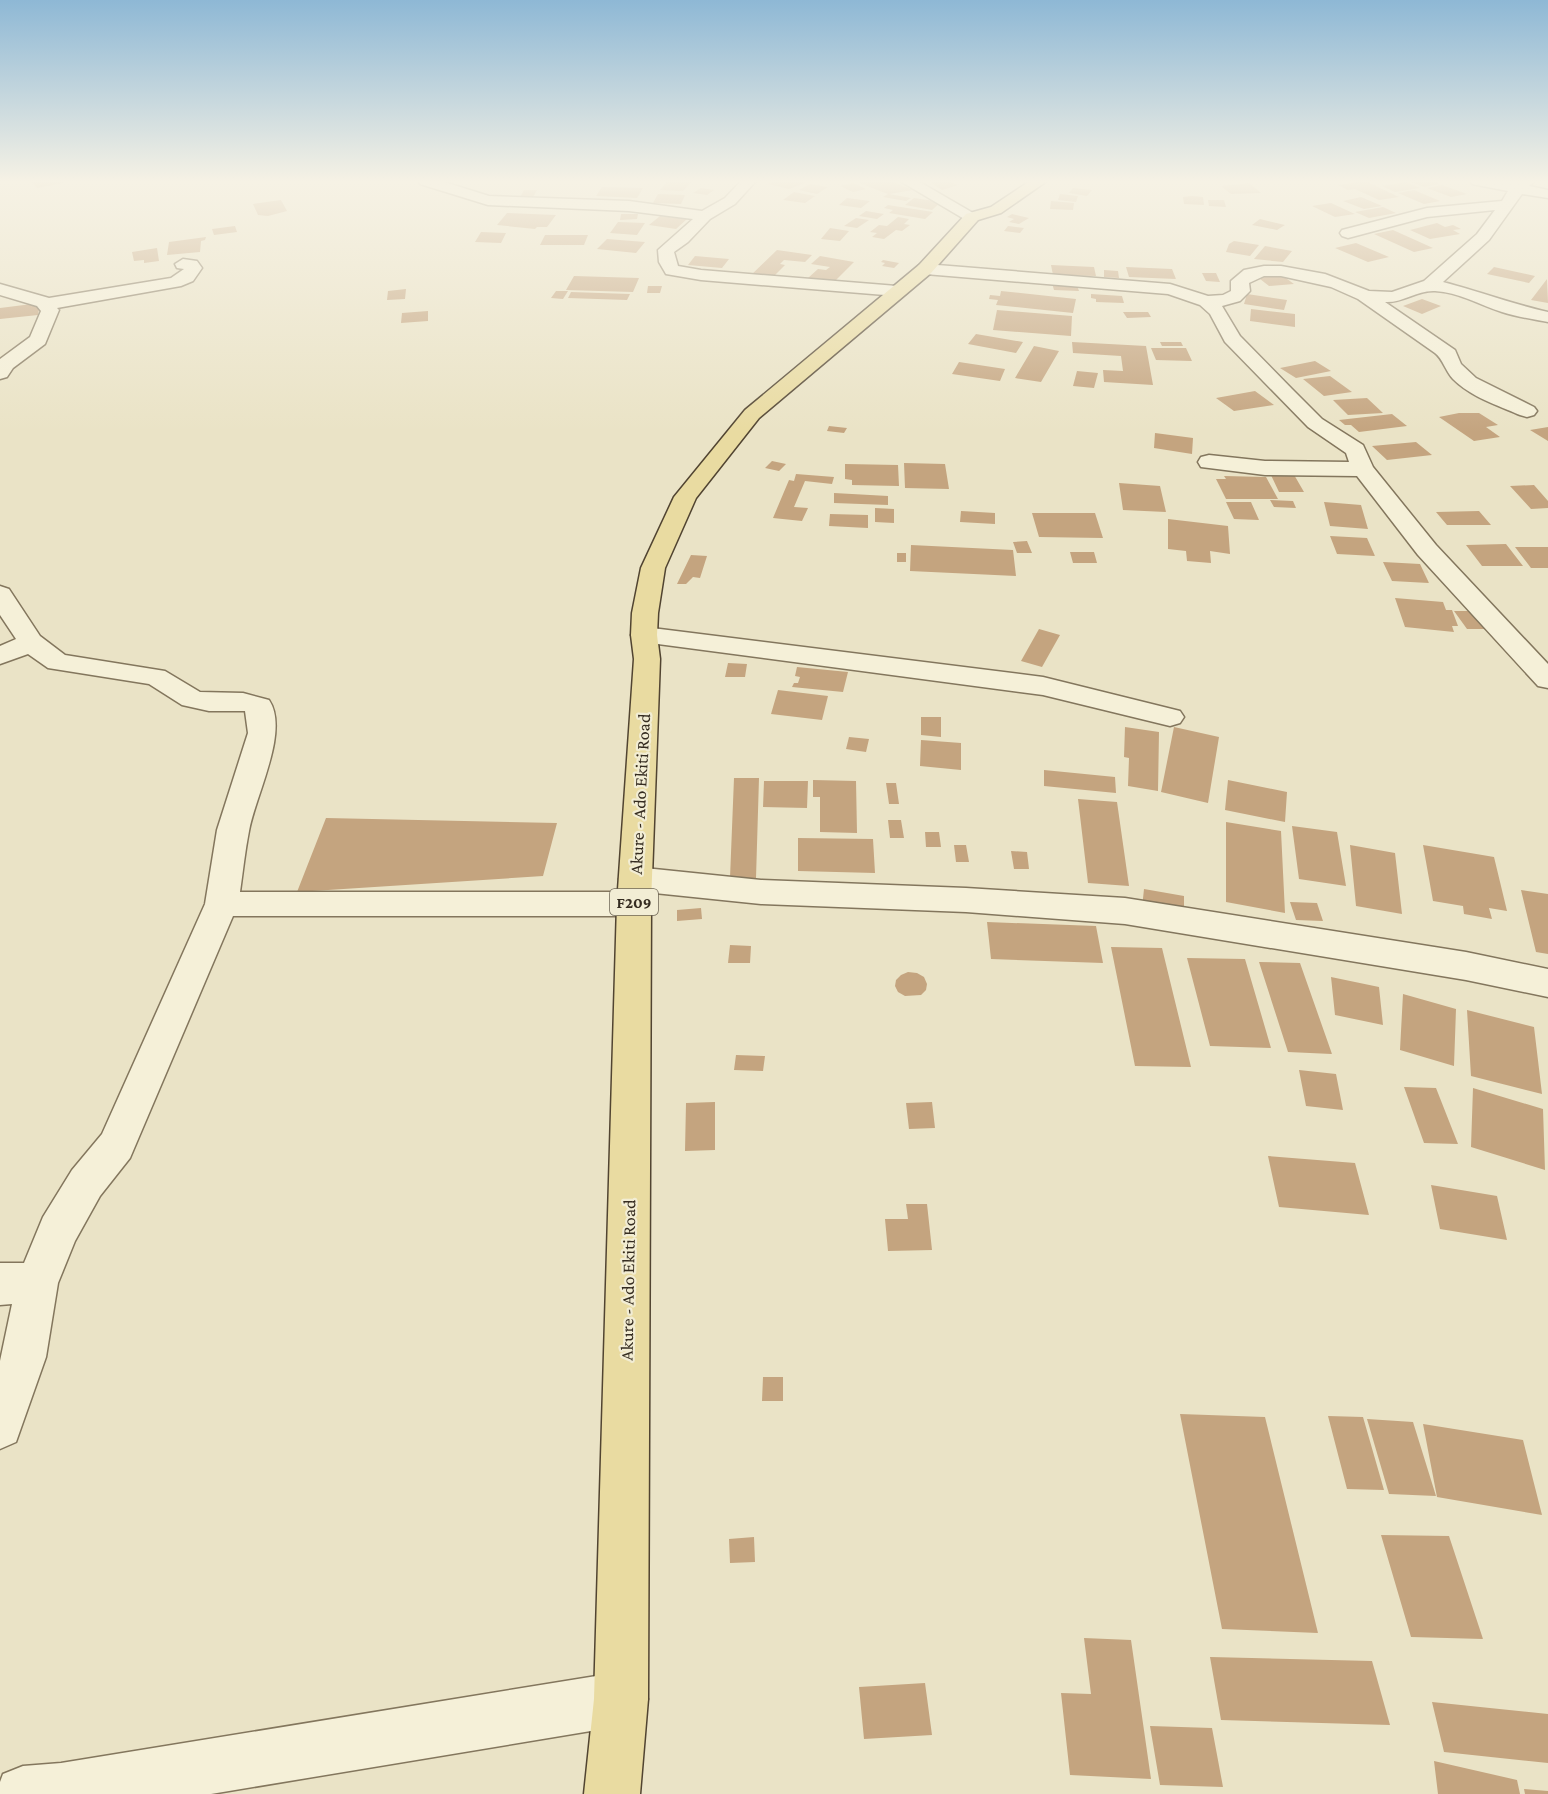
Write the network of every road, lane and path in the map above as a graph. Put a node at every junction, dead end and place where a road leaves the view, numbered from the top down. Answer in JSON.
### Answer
{"nodes":[{"id":1,"x":189,"y":265,"type":"edge"},
{"id":2,"x":669,"y":265,"type":"edge"},
{"id":3,"x":930,"y":265,"type":"edge"},
{"id":4,"x":1452,"y":265,"type":"edge"},
{"id":5,"x":926,"y":269,"type":"junction"},
{"id":6,"x":1428,"y":286,"type":"junction"},
{"id":7,"x":0,"y":289,"type":"edge"},
{"id":8,"x":897,"y":291,"type":"junction"},
{"id":9,"x":1366,"y":296,"type":"junction"},
{"id":10,"x":1206,"y":301,"type":"junction"},
{"id":11,"x":47,"y":304,"type":"junction"},
{"id":12,"x":1548,"y":317,"type":"edge"},
{"id":13,"x":0,"y":373,"type":"edge"},
{"id":14,"x":1527,"y":411,"type":"dead end"},
{"id":15,"x":1209,"y":462,"type":"dead end"},
{"id":16,"x":1363,"y":469,"type":"junction"},
{"id":17,"x":0,"y":594,"type":"edge"},
{"id":18,"x":644,"y":635,"type":"junction"},
{"id":19,"x":32,"y":642,"type":"junction"},
{"id":20,"x":0,"y":656,"type":"edge"},
{"id":21,"x":1548,"y":680,"type":"edge"},
{"id":22,"x":1170,"y":717,"type":"dead end"},
{"id":23,"x":635,"y":892,"type":"junction"},
{"id":24,"x":222,"y":904,"type":"junction"},
{"id":25,"x":1548,"y":983,"type":"edge"},
{"id":26,"x":19,"y":1283,"type":"edge"},
{"id":27,"x":0,"y":1426,"type":"edge"},
{"id":28,"x":621,"y":1699,"type":"junction"},
{"id":29,"x":23,"y":1794,"type":"edge"},
{"id":30,"x":612,"y":1794,"type":"edge"}],
"edges":[{"from":1,"to":11,"type":"street"},
{"from":2,"to":8,"type":"street"},
{"from":3,"to":5,"type":"main road","name":"Akure - Ado Ekiti Road","number":"F209"},
{"from":4,"to":6,"type":"street"},
{"from":5,"to":8,"type":"main road","name":"Akure - Ado Ekiti Road","number":"F209"},
{"from":5,"to":10,"type":"street"},
{"from":6,"to":9,"type":"street"},
{"from":6,"to":12,"type":"street"},
{"from":7,"to":11,"type":"street"},
{"from":8,"to":18,"type":"main road","name":"Akure - Ado Ekiti Road","number":"F209"},
{"from":9,"to":10,"type":"street"},
{"from":9,"to":14,"type":"street"},
{"from":10,"to":16,"type":"street"},
{"from":11,"to":13,"type":"street"},
{"from":15,"to":16,"type":"street"},
{"from":16,"to":21,"type":"street"},
{"from":17,"to":19,"type":"street"},
{"from":18,"to":22,"type":"street"},
{"from":18,"to":23,"type":"main road","name":"Akure - Ado Ekiti Road","number":"F209"},
{"from":19,"to":20,"type":"street"},
{"from":19,"to":24,"type":"street"},
{"from":23,"to":24,"type":"street"},
{"from":23,"to":25,"type":"street"},
{"from":23,"to":28,"type":"main road","name":"Akure - Ado Ekiti Road","number":"F209"},
{"from":24,"to":26,"type":"street"},
{"from":26,"to":27,"type":"street"},
{"from":28,"to":29,"type":"street"},
{"from":28,"to":30,"type":"main road","name":"Akure - Ado Ekiti Road","number":"F209"}]}
